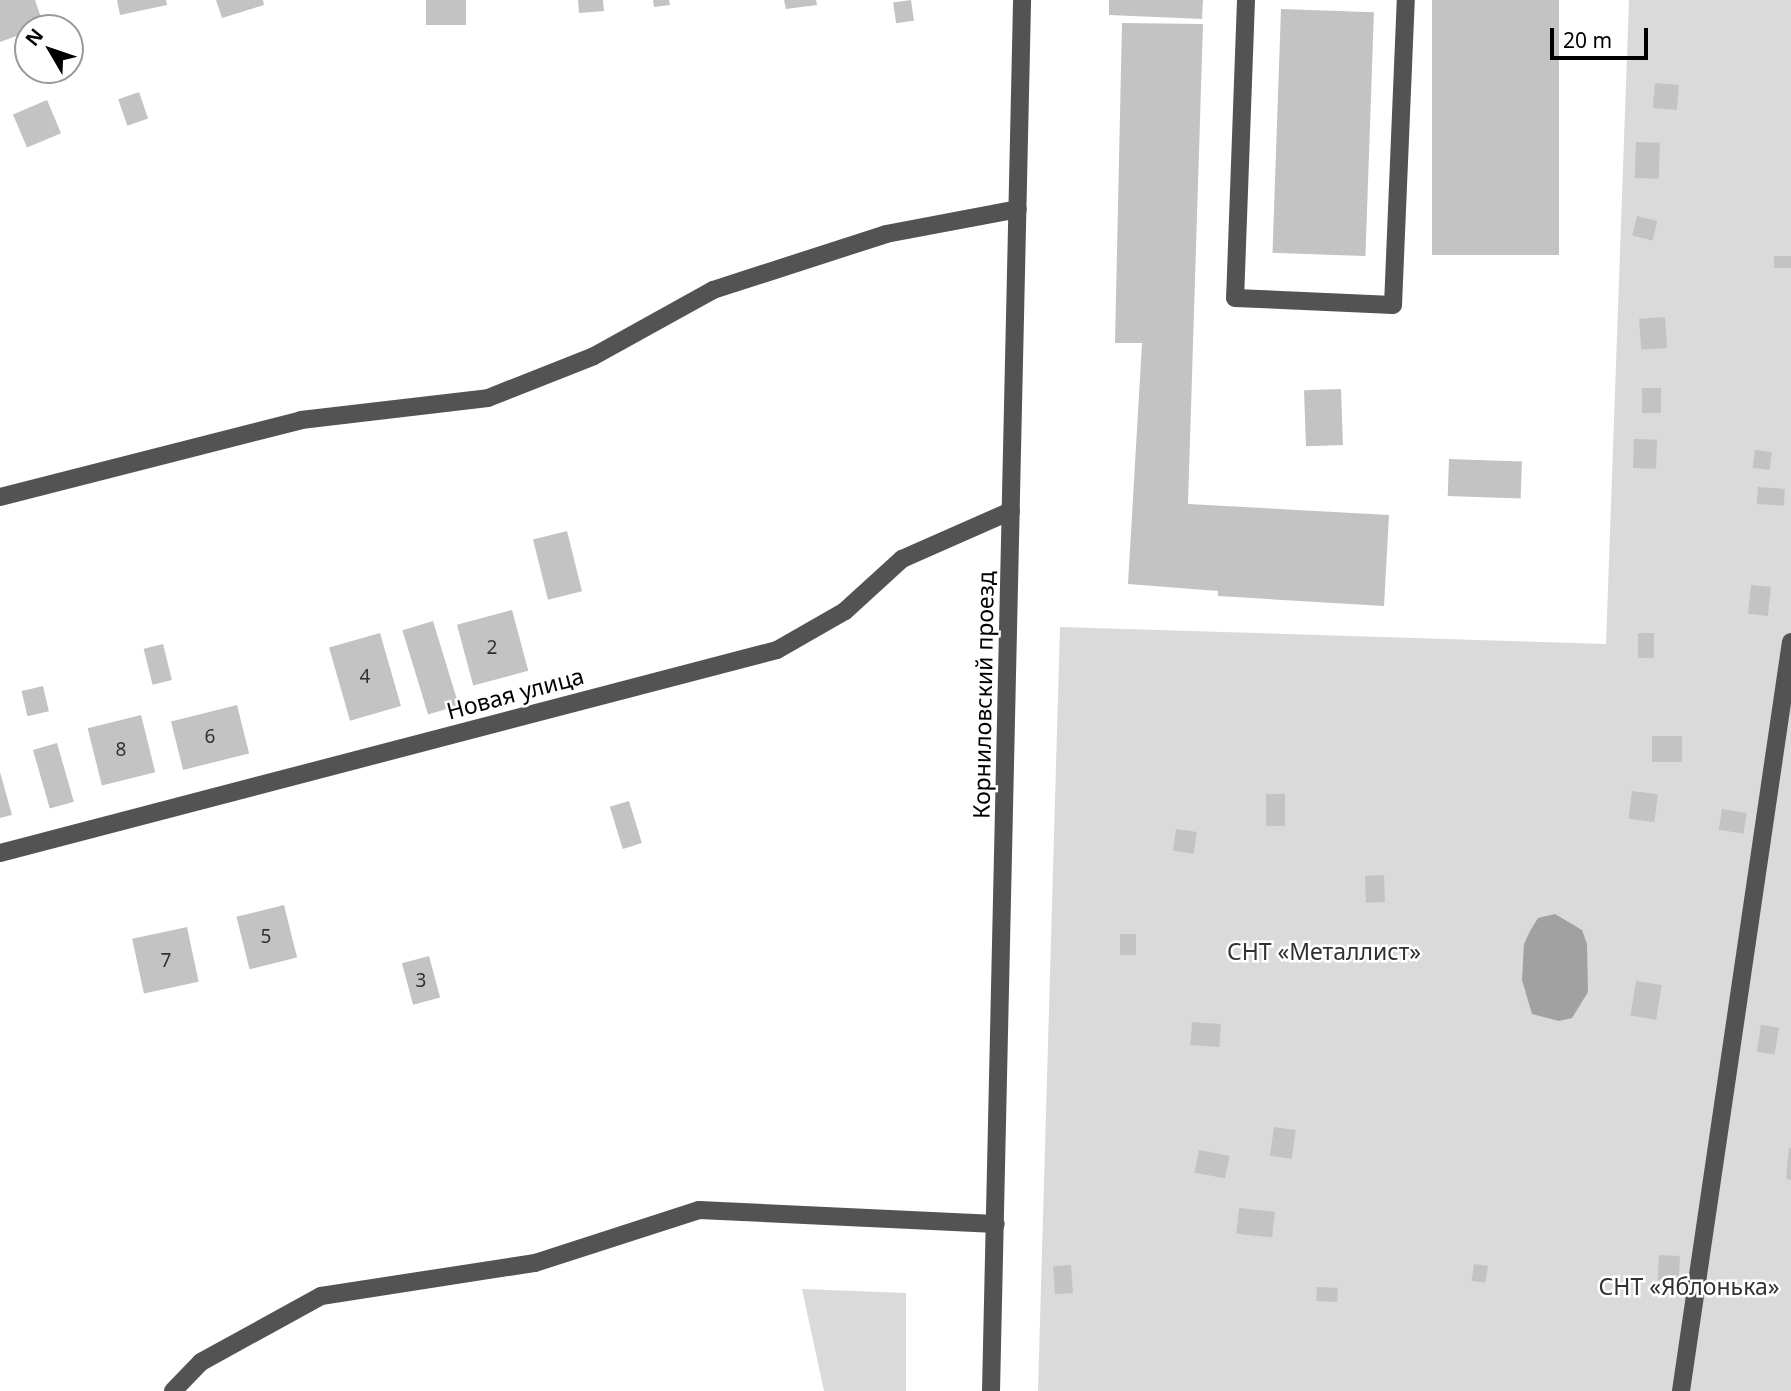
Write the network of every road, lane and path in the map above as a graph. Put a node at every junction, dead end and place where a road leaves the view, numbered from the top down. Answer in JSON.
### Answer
{"nodes":[{"id":1,"x":1022,"y":0,"type":"edge"},
{"id":2,"x":1246,"y":0,"type":"edge"},
{"id":3,"x":1406,"y":0,"type":"edge"},
{"id":4,"x":1017,"y":209,"type":"junction"},
{"id":5,"x":0,"y":498,"type":"edge"},
{"id":6,"x":1012,"y":511,"type":"junction"},
{"id":7,"x":1791,"y":642,"type":"edge"},
{"id":8,"x":0,"y":853,"type":"edge"},
{"id":9,"x":996,"y":1224,"type":"junction"},
{"id":10,"x":173,"y":1391,"type":"edge"},
{"id":11,"x":991,"y":1391,"type":"edge"},
{"id":12,"x":1681,"y":1391,"type":"edge"}],
"edges":[{"from":1,"to":4,"type":"street","name":"Корниловский проезд"},
{"from":2,"to":3,"type":"street"},
{"from":4,"to":5,"type":"street"},
{"from":4,"to":6,"type":"street","name":"Корниловский проезд"},
{"from":6,"to":8,"type":"street","name":"Новая улица"},
{"from":6,"to":9,"type":"street","name":"Корниловский проезд"},
{"from":7,"to":12,"type":"street"},
{"from":9,"to":10,"type":"street"},
{"from":9,"to":11,"type":"street","name":"Корниловский проезд"}]}
